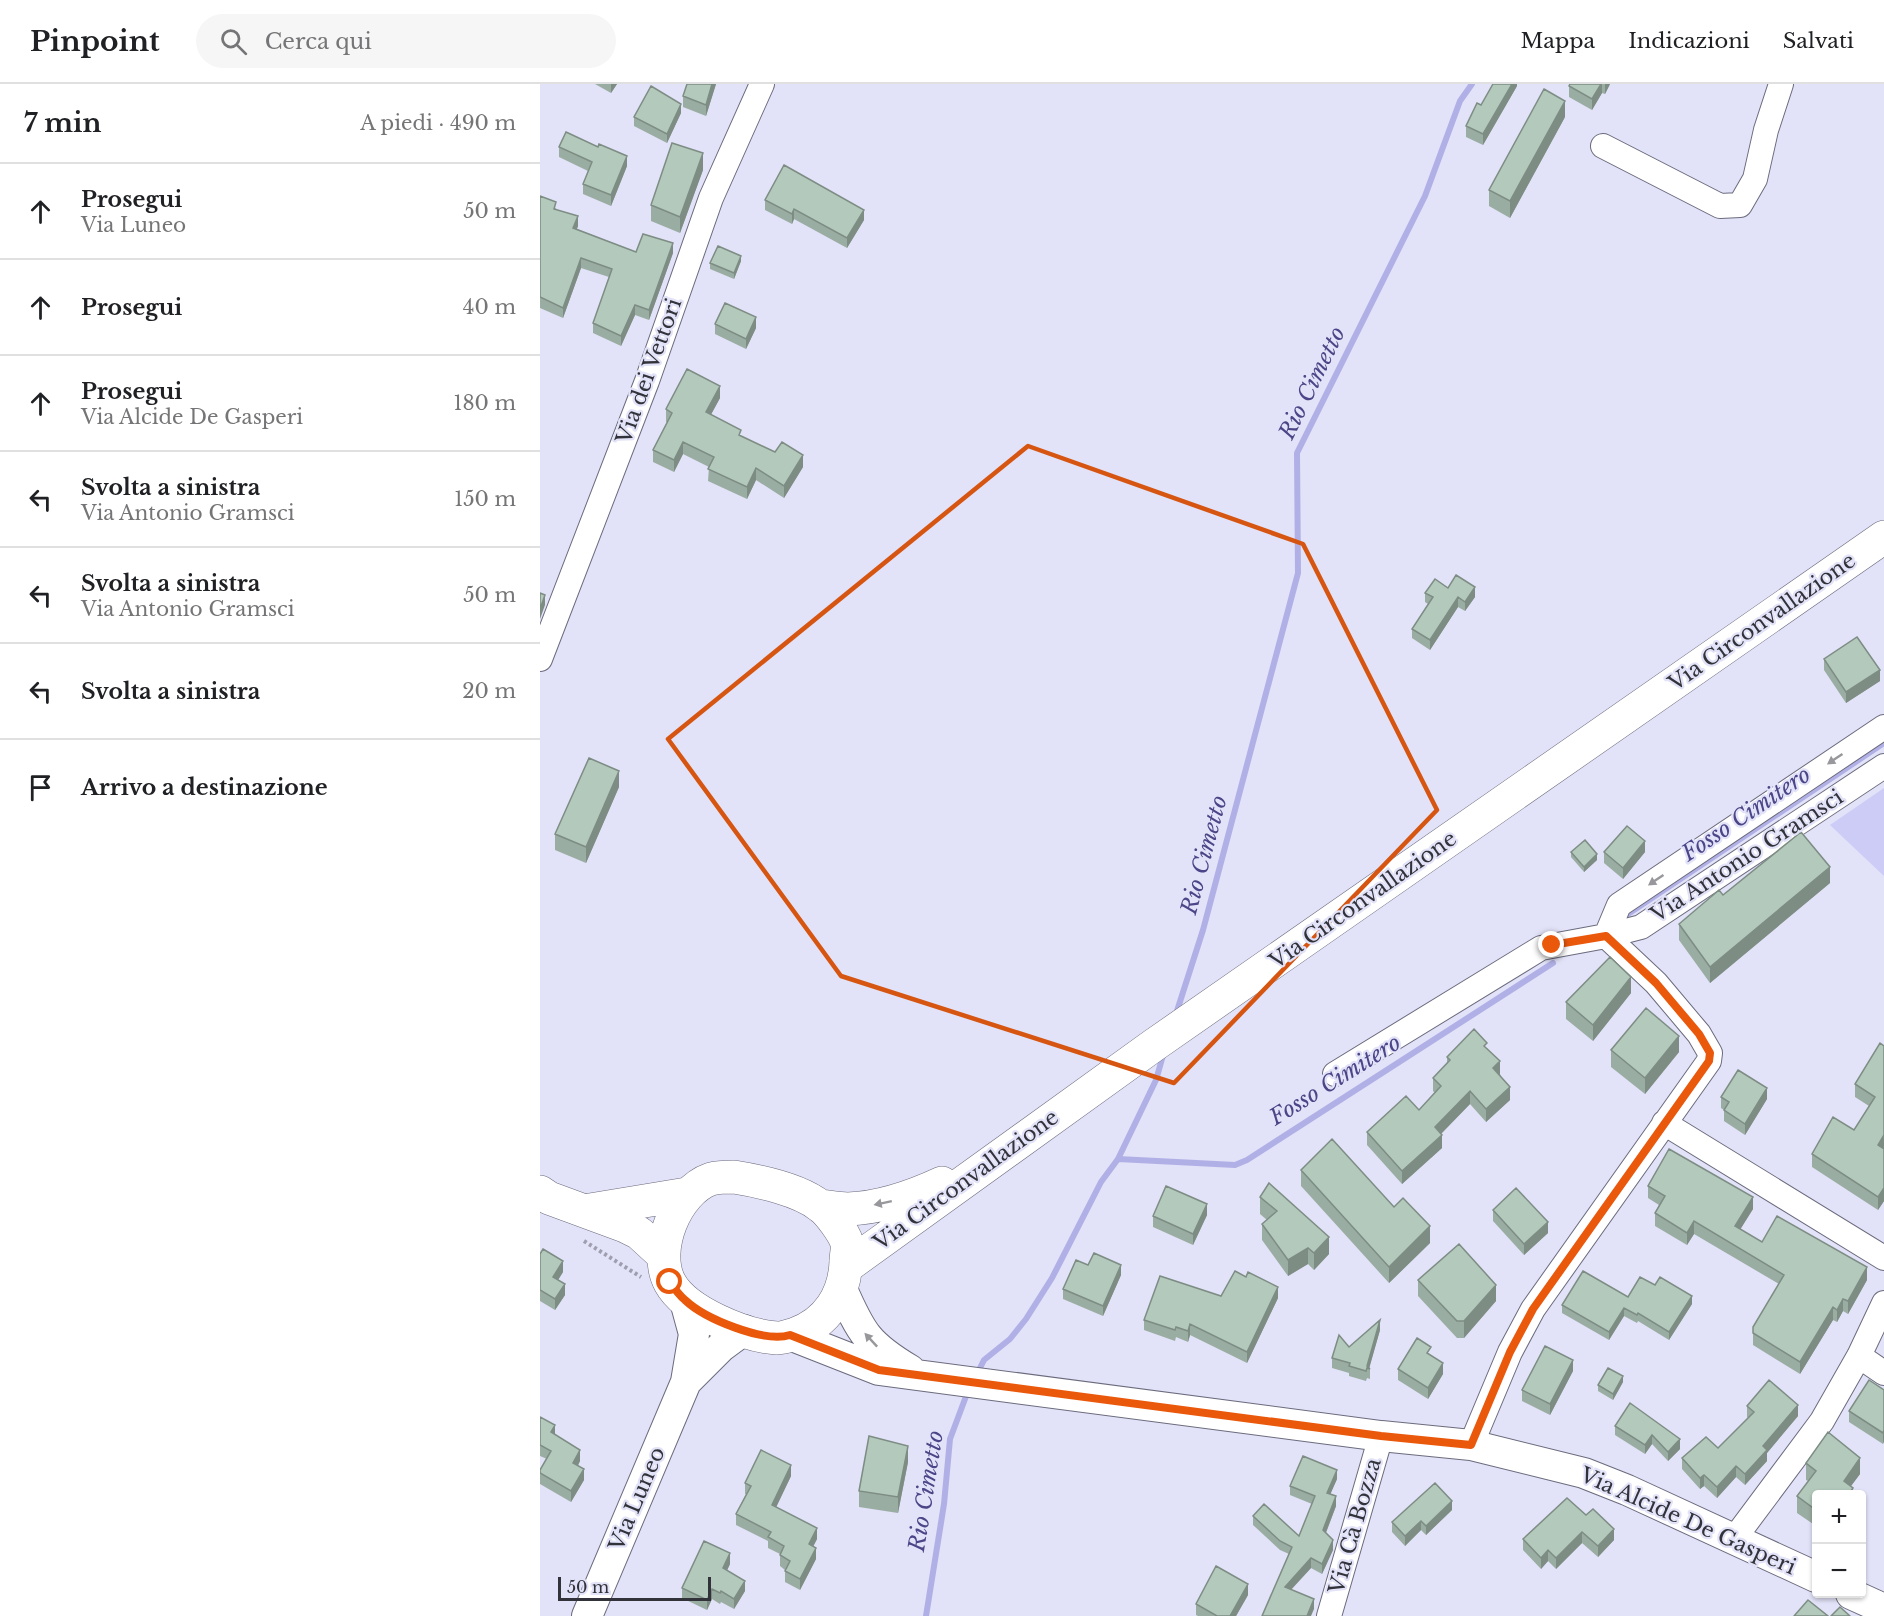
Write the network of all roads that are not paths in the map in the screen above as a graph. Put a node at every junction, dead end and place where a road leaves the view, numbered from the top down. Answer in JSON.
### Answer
{"nodes":[{"id":1,"x":762,"y":84,"type":"edge"},
{"id":2,"x":1781,"y":84,"type":"edge"},
{"id":3,"x":1603,"y":146,"type":"dead end"},
{"id":4,"x":1884,"y":537,"type":"edge"},
{"id":5,"x":540,"y":659,"type":"edge"},
{"id":6,"x":1884,"y":727,"type":"edge"},
{"id":7,"x":1884,"y":766,"type":"edge"},
{"id":8,"x":1606,"y":936,"type":"junction"},
{"id":9,"x":1335,"y":1074,"type":"dead end"},
{"id":10,"x":1664,"y":1123,"type":"junction"},
{"id":11,"x":995,"y":1158,"type":"junction"},
{"id":12,"x":540,"y":1192,"type":"edge"},
{"id":13,"x":687,"y":1194,"type":"junction"},
{"id":14,"x":820,"y":1206,"type":"junction"},
{"id":15,"x":582,"y":1224,"type":"junction"},
{"id":16,"x":1884,"y":1258,"type":"edge"},
{"id":17,"x":656,"y":1268,"type":"junction"},
{"id":18,"x":844,"y":1278,"type":"junction"},
{"id":19,"x":685,"y":1301,"type":"junction"},
{"id":20,"x":1884,"y":1303,"type":"edge"},
{"id":21,"x":744,"y":1330,"type":"junction"},
{"id":22,"x":790,"y":1335,"type":"junction"},
{"id":23,"x":1859,"y":1356,"type":"junction"},
{"id":24,"x":1884,"y":1372,"type":"edge"},
{"id":25,"x":918,"y":1374,"type":"junction"},
{"id":26,"x":686,"y":1382,"type":"junction"},
{"id":27,"x":1381,"y":1436,"type":"junction"},
{"id":28,"x":1471,"y":1445,"type":"junction"},
{"id":29,"x":1734,"y":1539,"type":"junction"},
{"id":30,"x":1812,"y":1575,"type":"edge"},
{"id":31,"x":1861,"y":1598,"type":"edge"},
{"id":32,"x":1884,"y":1609,"type":"edge"},
{"id":33,"x":587,"y":1616,"type":"edge"},
{"id":34,"x":1329,"y":1616,"type":"edge"}],
"edges":[{"from":1,"to":5,"type":"street","name":"Via dei Vettori"},
{"from":2,"to":3,"type":"street"},
{"from":4,"to":11,"type":"main road","name":"Via Circonvallazione"},
{"from":6,"to":8,"type":"street","name":"Via Antonio Gramsci","one_way":true},
{"from":7,"to":8,"type":"street","name":"Via Antonio Gramsci"},
{"from":8,"to":9,"type":"street"},
{"from":8,"to":10,"type":"street"},
{"from":10,"to":16,"type":"street"},
{"from":10,"to":28,"type":"street"},
{"from":11,"to":14,"type":"main road","one_way":true},
{"from":11,"to":18,"type":"main road","name":"Via Circonvallazione"},
{"from":12,"to":15,"type":"main road"},
{"from":13,"to":14,"type":"main road"},
{"from":13,"to":15,"type":"main road"},
{"from":13,"to":17,"type":"main road"},
{"from":14,"to":18,"type":"main road"},
{"from":15,"to":17,"type":"main road"},
{"from":17,"to":19,"type":"main road"},
{"from":18,"to":22,"type":"main road"},
{"from":25,"to":18,"type":"street","one_way":true},
{"from":19,"to":21,"type":"main road"},
{"from":19,"to":26,"type":"street"},
{"from":20,"to":23,"type":"street"},
{"from":21,"to":22,"type":"main road"},
{"from":21,"to":26,"type":"street"},
{"from":22,"to":25,"type":"street","name":"Via Alcide De Gasperi"},
{"from":23,"to":24,"type":"street"},
{"from":23,"to":29,"type":"street"},
{"from":25,"to":27,"type":"street","name":"Via Alcide De Gasperi"},
{"from":26,"to":33,"type":"street","name":"Via Luneo"},
{"from":27,"to":28,"type":"street","name":"Via Alcide De Gasperi"},
{"from":27,"to":34,"type":"street","name":"Via Cà Bozza"},
{"from":28,"to":29,"type":"street","name":"Via Alcide De Gasperi"},
{"from":29,"to":30,"type":"street","name":"Via Alcide De Gasperi"},
{"from":31,"to":32,"type":"street"}]}
